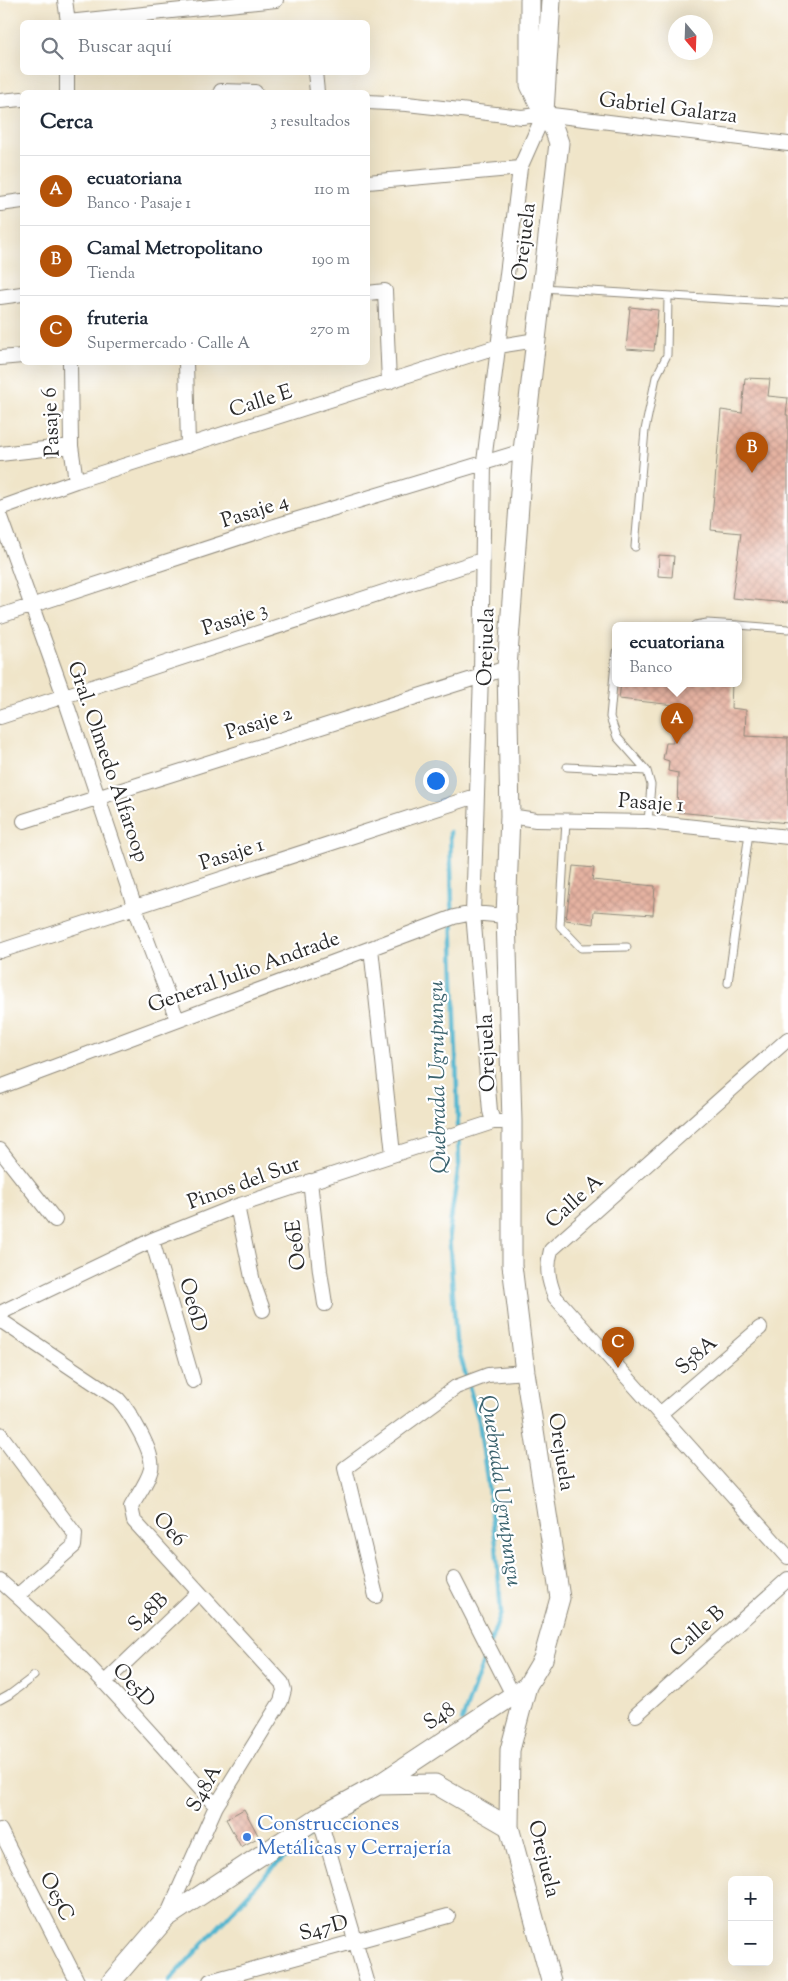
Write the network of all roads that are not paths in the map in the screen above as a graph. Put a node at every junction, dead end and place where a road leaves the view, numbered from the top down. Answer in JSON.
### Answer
{"nodes":[{"id":1,"x":65,"y":0,"type":"edge"},
{"id":2,"x":276,"y":0,"type":"edge"},
{"id":3,"x":530,"y":0,"type":"edge"},
{"id":4,"x":551,"y":0,"type":"edge"},
{"id":5,"x":68,"y":20,"type":"edge"},
{"id":6,"x":87,"y":20,"type":"edge"},
{"id":7,"x":67,"y":75,"type":"edge"},
{"id":8,"x":315,"y":75,"type":"edge"},
{"id":9,"x":67,"y":90,"type":"edge"},
{"id":10,"x":317,"y":90,"type":"edge"},
{"id":11,"x":20,"y":99,"type":"edge"},
{"id":12,"x":0,"y":102,"type":"edge"},
{"id":13,"x":370,"y":102,"type":"edge"},
{"id":14,"x":544,"y":114,"type":"junction"},
{"id":15,"x":788,"y":144,"type":"edge"},
{"id":16,"x":520,"y":168,"type":"junction"},
{"id":17,"x":370,"y":182,"type":"edge"},
{"id":18,"x":20,"y":201,"type":"edge"},
{"id":19,"x":0,"y":204,"type":"edge"},
{"id":20,"x":542,"y":288,"type":"junction"},
{"id":21,"x":370,"y":293,"type":"edge"},
{"id":22,"x":20,"y":294,"type":"edge"},
{"id":23,"x":668,"y":296,"type":"junction"},
{"id":24,"x":0,"y":297,"type":"edge"},
{"id":25,"x":788,"y":304,"type":"edge"},
{"id":26,"x":536,"y":340,"type":"junction"},
{"id":27,"x":499,"y":346,"type":"junction"},
{"id":28,"x":20,"y":356,"type":"edge"},
{"id":29,"x":0,"y":358,"type":"edge"},
{"id":30,"x":70,"y":365,"type":"edge"},
{"id":31,"x":186,"y":365,"type":"edge"},
{"id":32,"x":389,"y":382,"type":"junction"},
{"id":33,"x":71,"y":446,"type":"junction"},
{"id":34,"x":188,"y":446,"type":"junction"},
{"id":35,"x":523,"y":451,"type":"junction"},
{"id":36,"x":0,"y":454,"type":"edge"},
{"id":37,"x":484,"y":462,"type":"junction"},
{"id":38,"x":76,"y":480,"type":"junction"},
{"id":39,"x":0,"y":508,"type":"edge"},
{"id":40,"x":0,"y":517,"type":"edge"},
{"id":41,"x":635,"y":547,"type":"dead end"},
{"id":42,"x":482,"y":560,"type":"junction"},
{"id":43,"x":31,"y":604,"type":"junction"},
{"id":44,"x":0,"y":616,"type":"edge"},
{"id":45,"x":742,"y":625,"type":"edge"},
{"id":46,"x":788,"y":629,"type":"edge"},
{"id":47,"x":507,"y":668,"type":"junction"},
{"id":48,"x":481,"y":675,"type":"junction"},
{"id":49,"x":613,"y":687,"type":"edge"},
{"id":50,"x":64,"y":696,"type":"junction"},
{"id":51,"x":0,"y":717,"type":"edge"},
{"id":52,"x":567,"y":767,"type":"dead end"},
{"id":53,"x":647,"y":771,"type":"junction"},
{"id":54,"x":476,"y":796,"type":"junction"},
{"id":55,"x":97,"y":797,"type":"junction"},
{"id":56,"x":510,"y":816,"type":"junction"},
{"id":57,"x":24,"y":820,"type":"dead end"},
{"id":58,"x":566,"y":821,"type":"junction"},
{"id":59,"x":648,"y":822,"type":"junction"},
{"id":60,"x":749,"y":833,"type":"junction"},
{"id":61,"x":788,"y":837,"type":"edge"},
{"id":62,"x":134,"y":908,"type":"junction"},
{"id":63,"x":473,"y":913,"type":"junction"},
{"id":64,"x":506,"y":916,"type":"junction"},
{"id":65,"x":627,"y":947,"type":"dead end"},
{"id":66,"x":371,"y":948,"type":"junction"},
{"id":67,"x":0,"y":951,"type":"edge"},
{"id":68,"x":728,"y":983,"type":"dead end"},
{"id":69,"x":177,"y":1019,"type":"junction"},
{"id":70,"x":788,"y":1039,"type":"edge"},
{"id":71,"x":0,"y":1087,"type":"edge"},
{"id":72,"x":512,"y":1121,"type":"junction"},
{"id":73,"x":493,"y":1122,"type":"junction"},
{"id":74,"x":0,"y":1150,"type":"edge"},
{"id":75,"x":393,"y":1154,"type":"junction"},
{"id":76,"x":310,"y":1181,"type":"junction"},
{"id":77,"x":237,"y":1206,"type":"junction"},
{"id":78,"x":55,"y":1220,"type":"dead end"},
{"id":79,"x":152,"y":1240,"type":"junction"},
{"id":80,"x":326,"y":1304,"type":"dead end"},
{"id":81,"x":262,"y":1310,"type":"dead end"},
{"id":82,"x":2,"y":1322,"type":"edge"},
{"id":83,"x":760,"y":1328,"type":"dead end"},
{"id":84,"x":526,"y":1372,"type":"junction"},
{"id":85,"x":193,"y":1380,"type":"dead end"},
{"id":86,"x":661,"y":1413,"type":"junction"},
{"id":87,"x":0,"y":1434,"type":"edge"},
{"id":88,"x":788,"y":1557,"type":"edge"},
{"id":89,"x":454,"y":1579,"type":"dead end"},
{"id":90,"x":788,"y":1579,"type":"edge"},
{"id":91,"x":0,"y":1581,"type":"edge"},
{"id":92,"x":199,"y":1592,"type":"junction"},
{"id":93,"x":17,"y":1596,"type":"junction"},
{"id":94,"x":376,"y":1596,"type":"dead end"},
{"id":95,"x":34,"y":1676,"type":"dead end"},
{"id":96,"x":104,"y":1683,"type":"junction"},
{"id":97,"x":282,"y":1683,"type":"joint"},
{"id":98,"x":520,"y":1691,"type":"junction"},
{"id":99,"x":0,"y":1700,"type":"edge"},
{"id":100,"x":636,"y":1716,"type":"dead end"},
{"id":101,"x":378,"y":1784,"type":"junction"},
{"id":102,"x":216,"y":1806,"type":"junction"},
{"id":103,"x":319,"y":1816,"type":"junction"},
{"id":104,"x":509,"y":1827,"type":"junction"},
{"id":105,"x":0,"y":1830,"type":"edge"},
{"id":106,"x":448,"y":1916,"type":"dead end"},
{"id":107,"x":166,"y":1918,"type":"junction"},
{"id":108,"x":356,"y":1941,"type":"junction"},
{"id":109,"x":77,"y":1981,"type":"edge"},
{"id":110,"x":112,"y":1981,"type":"edge"},
{"id":111,"x":210,"y":1981,"type":"edge"},
{"id":112,"x":367,"y":1981,"type":"edge"},
{"id":113,"x":551,"y":1981,"type":"edge"}],
"edges":[{"from":1,"to":5,"type":"street"},
{"from":2,"to":6,"type":"street"},
{"from":3,"to":14,"type":"street","name":"Orejuela"},
{"from":4,"to":14,"type":"street"},
{"from":7,"to":9,"type":"street"},
{"from":8,"to":10,"type":"street"},
{"from":11,"to":12,"type":"street"},
{"from":13,"to":14,"type":"street","name":"Gabriel Galarza"},
{"from":14,"to":15,"type":"street","name":"Gabriel Galarza"},
{"from":14,"to":16,"type":"street"},
{"from":14,"to":20,"type":"street","name":"Orejuela"},
{"from":16,"to":17,"type":"street"},
{"from":16,"to":27,"type":"street"},
{"from":18,"to":19,"type":"street"},
{"from":20,"to":23,"type":"lane"},
{"from":20,"to":26,"type":"street","name":"Orejuela"},
{"from":21,"to":32,"type":"street"},
{"from":22,"to":24,"type":"street"},
{"from":23,"to":25,"type":"lane"},
{"from":23,"to":41,"type":"lane"},
{"from":26,"to":27,"type":"street","name":"Calle E"},
{"from":26,"to":35,"type":"street","name":"Orejuela"},
{"from":27,"to":32,"type":"street","name":"Calle E"},
{"from":27,"to":37,"type":"street"},
{"from":28,"to":29,"type":"street"},
{"from":30,"to":33,"type":"street","name":"Pasaje 6"},
{"from":31,"to":34,"type":"street"},
{"from":32,"to":34,"type":"street","name":"Calle E"},
{"from":33,"to":36,"type":"street"},
{"from":33,"to":38,"type":"street","name":"Pasaje 6"},
{"from":34,"to":38,"type":"street","name":"Calle E"},
{"from":35,"to":37,"type":"street","name":"Pasaje 4"},
{"from":35,"to":47,"type":"street","name":"Orejuela"},
{"from":37,"to":42,"type":"street"},
{"from":37,"to":43,"type":"street","name":"Pasaje 4"},
{"from":38,"to":39,"type":"street","name":"Calle E"},
{"from":40,"to":43,"type":"street","name":"Gral. Olmedo Alfaroop"},
{"from":42,"to":48,"type":"street"},
{"from":42,"to":50,"type":"street","name":"Pasaje 3"},
{"from":43,"to":44,"type":"street","name":"Pasaje 4"},
{"from":43,"to":50,"type":"street","name":"Gral. Olmedo Alfaroop"},
{"from":45,"to":46,"type":"lane"},
{"from":47,"to":48,"type":"street","name":"Pasaje 2"},
{"from":47,"to":56,"type":"street","name":"Orejuela"},
{"from":48,"to":54,"type":"street"},
{"from":48,"to":55,"type":"street","name":"Pasaje 2"},
{"from":49,"to":53,"type":"lane"},
{"from":50,"to":51,"type":"street","name":"Pasaje 3"},
{"from":50,"to":55,"type":"street","name":"Gral. Olmedo Alfaroop"},
{"from":52,"to":53,"type":"lane"},
{"from":53,"to":59,"type":"lane"},
{"from":54,"to":62,"type":"street","name":"Pasaje 1"},
{"from":54,"to":63,"type":"street"},
{"from":55,"to":57,"type":"street","name":"Pasaje 2"},
{"from":55,"to":62,"type":"street","name":"Gral. Olmedo Alfaroop"},
{"from":56,"to":58,"type":"street","name":"Pasaje 1"},
{"from":56,"to":64,"type":"street","name":"Orejuela"},
{"from":58,"to":59,"type":"street","name":"Pasaje 1"},
{"from":58,"to":65,"type":"lane"},
{"from":59,"to":60,"type":"street","name":"Pasaje 1"},
{"from":60,"to":61,"type":"street","name":"Pasaje 1"},
{"from":60,"to":68,"type":"lane"},
{"from":62,"to":67,"type":"street","name":"Pasaje 1"},
{"from":62,"to":69,"type":"street","name":"Gral. Olmedo Alfaroop"},
{"from":63,"to":64,"type":"street","name":"General Julio Andrade"},
{"from":63,"to":66,"type":"street","name":"General Julio Andrade"},
{"from":63,"to":73,"type":"street"},
{"from":64,"to":72,"type":"street","name":"Orejuela"},
{"from":66,"to":69,"type":"street","name":"General Julio Andrade"},
{"from":66,"to":75,"type":"street"},
{"from":69,"to":71,"type":"street","name":"General Julio Andrade"},
{"from":70,"to":86,"type":"street","name":"Calle A"},
{"from":72,"to":73,"type":"street","name":"Pinos del Sur"},
{"from":72,"to":84,"type":"street","name":"Orejuela"},
{"from":73,"to":75,"type":"street","name":"Pinos del Sur"},
{"from":74,"to":78,"type":"street"},
{"from":75,"to":76,"type":"street","name":"Pinos del Sur"},
{"from":76,"to":77,"type":"street","name":"Pinos del Sur"},
{"from":76,"to":80,"type":"street","name":"Oe6E"},
{"from":77,"to":79,"type":"street","name":"Pinos del Sur"},
{"from":77,"to":81,"type":"street"},
{"from":79,"to":82,"type":"street","name":"Pinos del Sur"},
{"from":79,"to":85,"type":"street","name":"Oe6D"},
{"from":82,"to":92,"type":"street","name":"Oe6"},
{"from":83,"to":86,"type":"street","name":"S58A"},
{"from":84,"to":94,"type":"street"},
{"from":84,"to":98,"type":"street","name":"Orejuela"},
{"from":86,"to":88,"type":"street","name":"Calle A"},
{"from":87,"to":93,"type":"street"},
{"from":89,"to":98,"type":"street"},
{"from":90,"to":100,"type":"street","name":"Calle B"},
{"from":91,"to":93,"type":"street","name":"Oe5D"},
{"from":92,"to":96,"type":"street","name":"S48B"},
{"from":92,"to":97,"type":"street","name":"Oe6"},
{"from":93,"to":96,"type":"street","name":"Oe5D"},
{"from":95,"to":99,"type":"lane"},
{"from":96,"to":102,"type":"street","name":"Oe5D"},
{"from":97,"to":102,"type":"street","name":"S48A"},
{"from":98,"to":101,"type":"street","name":"S48"},
{"from":98,"to":104,"type":"street","name":"Orejuela"},
{"from":101,"to":103,"type":"street","name":"S48"},
{"from":101,"to":104,"type":"street"},
{"from":102,"to":107,"type":"street","name":"S48A"},
{"from":103,"to":107,"type":"street","name":"S48"},
{"from":103,"to":108,"type":"street"},
{"from":104,"to":113,"type":"street","name":"Orejuela"},
{"from":105,"to":109,"type":"street","name":"Oe5C"},
{"from":106,"to":108,"type":"street","name":"S47D"},
{"from":107,"to":110,"type":"street","name":"S48"},
{"from":108,"to":111,"type":"street","name":"S47D"},
{"from":108,"to":112,"type":"street"}]}
